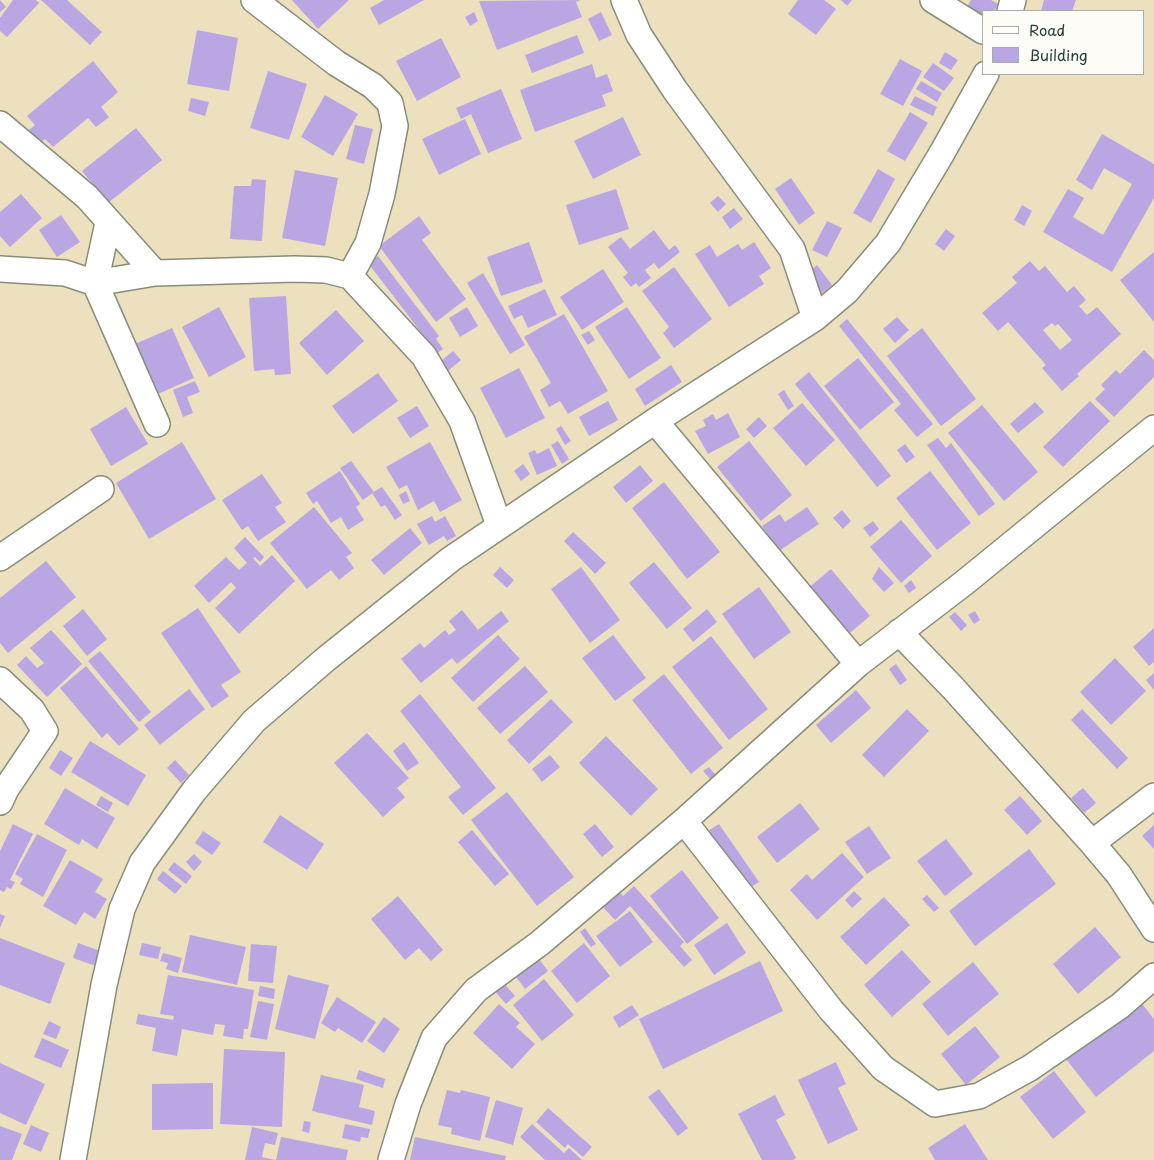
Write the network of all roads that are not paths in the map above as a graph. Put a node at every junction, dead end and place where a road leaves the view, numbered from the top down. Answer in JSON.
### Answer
{"nodes":[{"id":1,"x":254,"y":0,"type":"edge"},
{"id":2,"x":624,"y":0,"type":"edge"},
{"id":3,"x":933,"y":0,"type":"edge"},
{"id":4,"x":982,"y":30,"type":"edge"},
{"id":5,"x":985,"y":75,"type":"edge"},
{"id":6,"x":0,"y":124,"type":"edge"},
{"id":7,"x":108,"y":223,"type":"junction"},
{"id":8,"x":0,"y":268,"type":"edge"},
{"id":9,"x":155,"y":273,"type":"junction"},
{"id":10,"x":350,"y":276,"type":"junction"},
{"id":11,"x":95,"y":283,"type":"junction"},
{"id":12,"x":815,"y":318,"type":"junction"},
{"id":13,"x":655,"y":421,"type":"junction"},
{"id":14,"x":157,"y":424,"type":"dead end"},
{"id":15,"x":1154,"y":428,"type":"edge"},
{"id":16,"x":101,"y":489,"type":"dead end"},
{"id":17,"x":499,"y":525,"type":"junction"},
{"id":18,"x":0,"y":558,"type":"edge"},
{"id":19,"x":899,"y":632,"type":"junction"},
{"id":20,"x":858,"y":664,"type":"junction"},
{"id":21,"x":4,"y":688,"type":"edge"},
{"id":22,"x":1154,"y":796,"type":"edge"},
{"id":23,"x":0,"y":802,"type":"edge"},
{"id":24,"x":684,"y":820,"type":"junction"},
{"id":25,"x":1092,"y":843,"type":"junction"},
{"id":26,"x":1154,"y":929,"type":"edge"},
{"id":27,"x":1154,"y":976,"type":"edge"},
{"id":28,"x":73,"y":1160,"type":"edge"},
{"id":29,"x":392,"y":1160,"type":"edge"}],
"edges":[{"from":1,"to":10,"type":"street"},
{"from":2,"to":12,"type":"street"},
{"from":3,"to":4,"type":"street"},
{"from":5,"to":12,"type":"street"},
{"from":6,"to":7,"type":"street"},
{"from":7,"to":9,"type":"street"},
{"from":7,"to":11,"type":"street"},
{"from":8,"to":11,"type":"street"},
{"from":9,"to":10,"type":"street"},
{"from":9,"to":11,"type":"street"},
{"from":10,"to":17,"type":"street"},
{"from":11,"to":14,"type":"street"},
{"from":12,"to":13,"type":"street"},
{"from":13,"to":17,"type":"street"},
{"from":13,"to":20,"type":"street"},
{"from":15,"to":19,"type":"street"},
{"from":16,"to":18,"type":"street"},
{"from":17,"to":28,"type":"street"},
{"from":19,"to":20,"type":"street"},
{"from":19,"to":25,"type":"street"},
{"from":20,"to":24,"type":"street"},
{"from":21,"to":23,"type":"street"},
{"from":22,"to":25,"type":"street"},
{"from":24,"to":27,"type":"street"},
{"from":24,"to":29,"type":"street"},
{"from":25,"to":26,"type":"street"}]}
